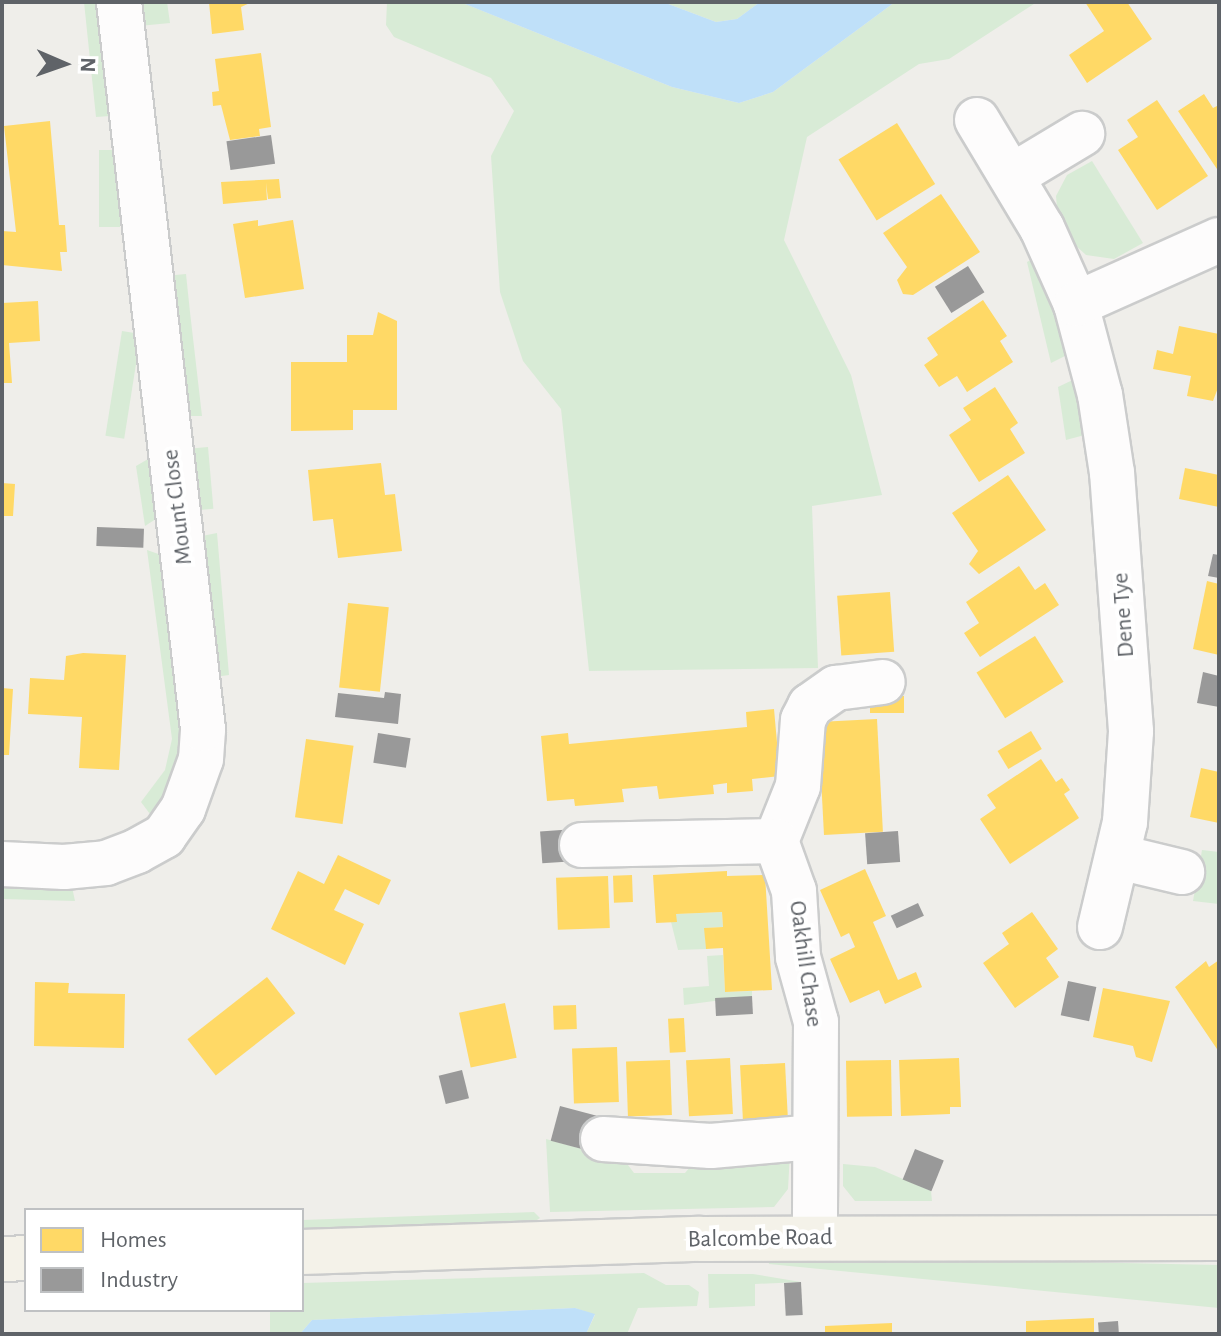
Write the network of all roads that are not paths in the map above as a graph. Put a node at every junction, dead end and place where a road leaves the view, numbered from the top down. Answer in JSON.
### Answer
{"nodes":[{"id":1,"x":119,"y":2,"type":"edge"},
{"id":2,"x":977,"y":120,"type":"dead end"},
{"id":3,"x":1082,"y":134,"type":"dead end"},
{"id":4,"x":1012,"y":176,"type":"junction"},
{"id":5,"x":1219,"y":240,"type":"edge"},
{"id":6,"x":1076,"y":304,"type":"junction"},
{"id":7,"x":883,"y":682,"type":"dead end"},
{"id":8,"x":776,"y":841,"type":"junction"},
{"id":9,"x":582,"y":845,"type":"dead end"},
{"id":10,"x":1119,"y":857,"type":"junction"},
{"id":11,"x":2,"y":864,"type":"edge"},
{"id":12,"x":1182,"y":872,"type":"dead end"},
{"id":13,"x":1100,"y":927,"type":"dead end"},
{"id":14,"x":813,"y":1137,"type":"junction"},
{"id":15,"x":603,"y":1139,"type":"dead end"},
{"id":16,"x":815,"y":1238,"type":"junction"},
{"id":17,"x":1219,"y":1238,"type":"edge"},
{"id":18,"x":304,"y":1252,"type":"edge"},
{"id":19,"x":24,"y":1258,"type":"edge"},
{"id":20,"x":2,"y":1259,"type":"edge"}],
"edges":[{"from":1,"to":11,"type":"street","name":"Mount Close"},
{"from":2,"to":4,"type":"street","name":"Dene Tye"},
{"from":3,"to":4,"type":"street"},
{"from":4,"to":6,"type":"street","name":"Dene Tye"},
{"from":5,"to":6,"type":"street"},
{"from":6,"to":10,"type":"street","name":"Dene Tye"},
{"from":7,"to":8,"type":"street"},
{"from":8,"to":9,"type":"street"},
{"from":8,"to":14,"type":"street","name":"Oakhill Chase"},
{"from":10,"to":12,"type":"street"},
{"from":10,"to":13,"type":"street","name":"Dene Tye"},
{"from":14,"to":15,"type":"street"},
{"from":14,"to":16,"type":"street","name":"Oakhill Chase"},
{"from":16,"to":17,"type":"main road","name":"Balcombe Road"},
{"from":16,"to":18,"type":"main road","name":"Balcombe Road"},
{"from":19,"to":20,"type":"main road"}]}
